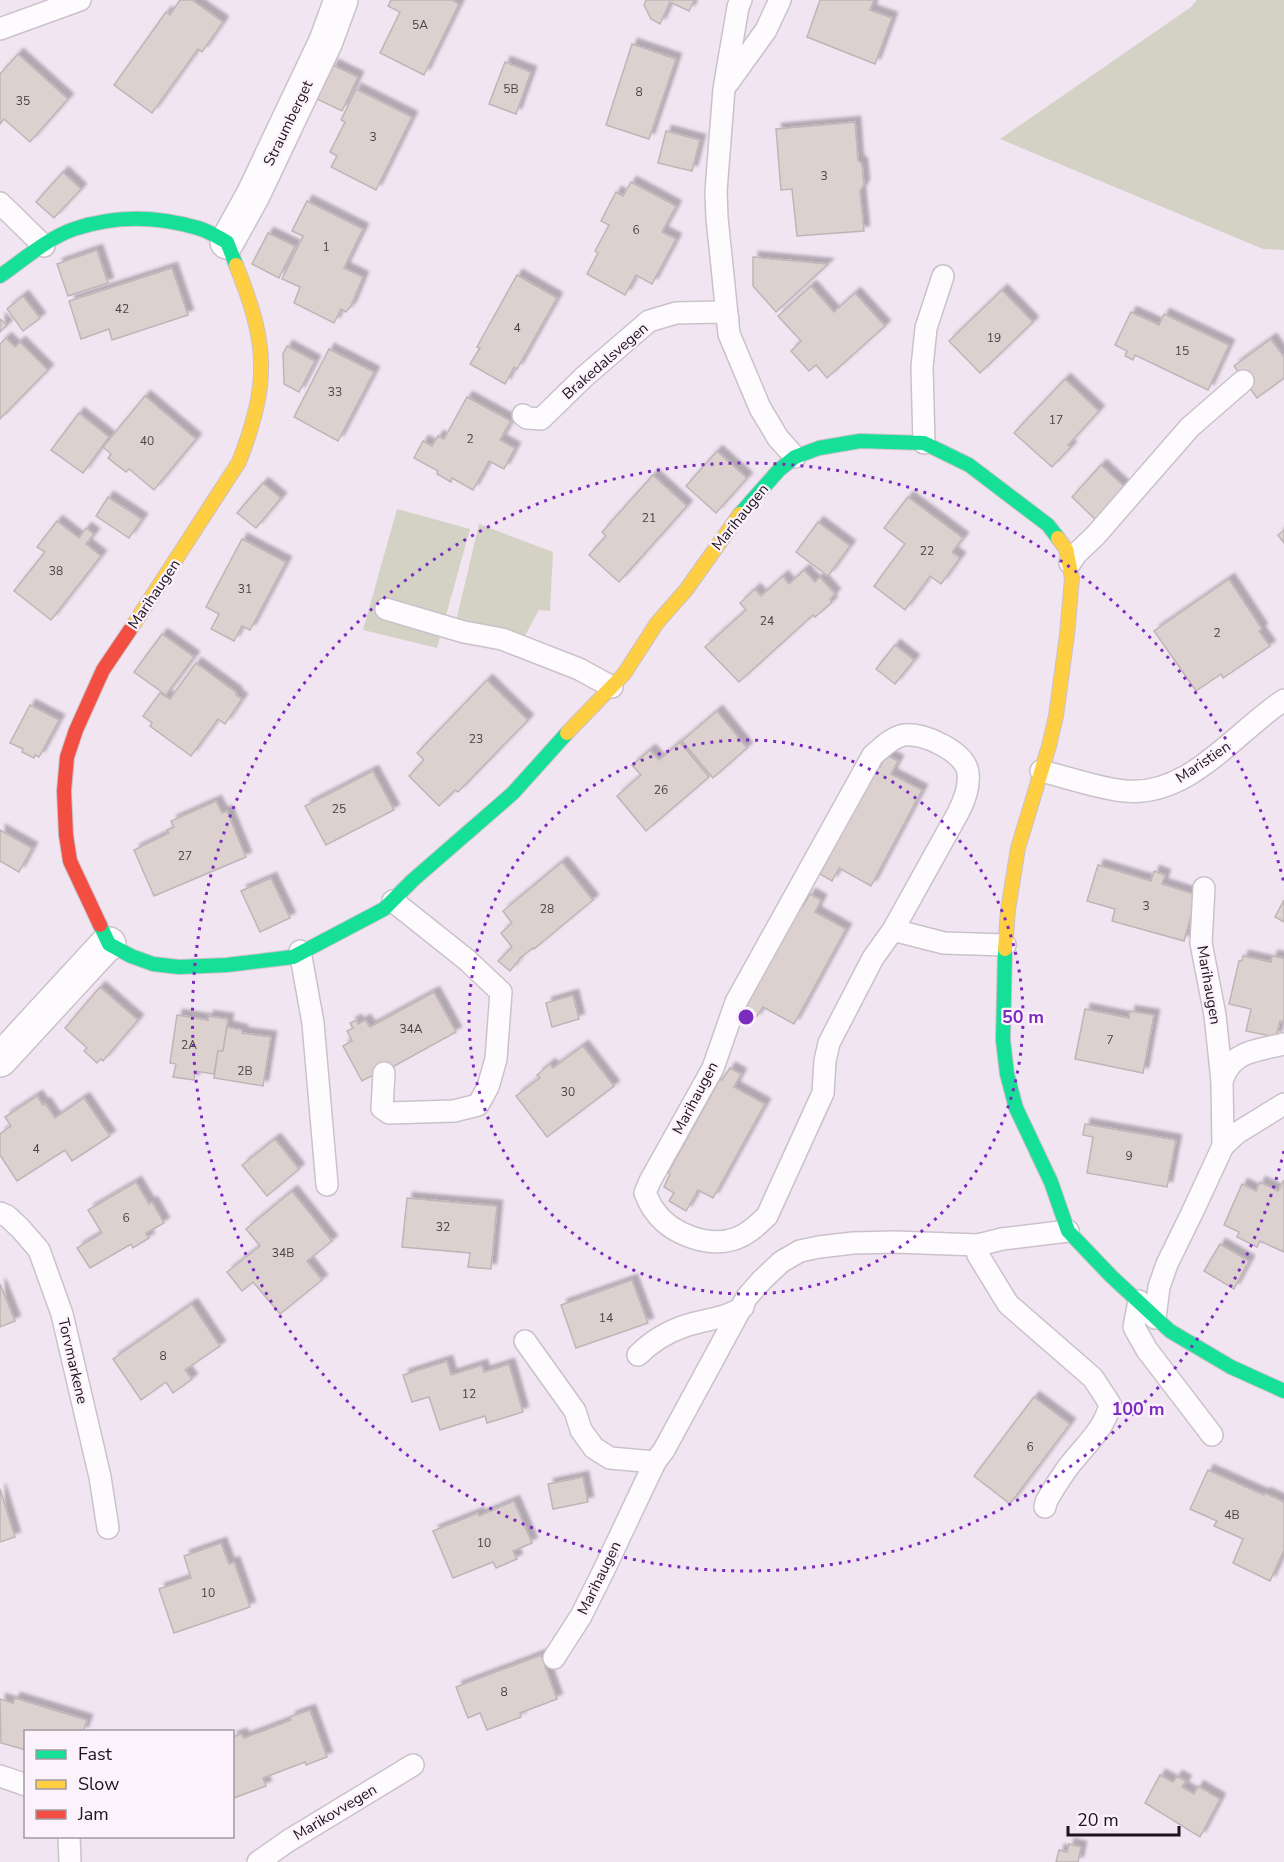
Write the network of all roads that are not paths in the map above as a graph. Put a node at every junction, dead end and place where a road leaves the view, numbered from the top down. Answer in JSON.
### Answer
{"nodes":[{"id":1,"x":80,"y":0,"type":"edge"},
{"id":2,"x":341,"y":0,"type":"edge"},
{"id":3,"x":741,"y":0,"type":"edge"},
{"id":4,"x":780,"y":0,"type":"edge"},
{"id":5,"x":0,"y":29,"type":"edge"},
{"id":6,"x":724,"y":89,"type":"junction"},
{"id":7,"x":0,"y":203,"type":"edge"},
{"id":8,"x":227,"y":242,"type":"junction"},
{"id":9,"x":44,"y":246,"type":"junction"},
{"id":10,"x":0,"y":276,"type":"edge"},
{"id":11,"x":943,"y":276,"type":"dead end"},
{"id":12,"x":728,"y":319,"type":"junction"},
{"id":13,"x":1243,"y":381,"type":"dead end"},
{"id":14,"x":523,"y":415,"type":"dead end"},
{"id":15,"x":924,"y":443,"type":"junction"},
{"id":16,"x":795,"y":457,"type":"junction"},
{"id":17,"x":1070,"y":563,"type":"junction"},
{"id":18,"x":386,"y":609,"type":"dead end"},
{"id":19,"x":612,"y":687,"type":"junction"},
{"id":20,"x":1284,"y":700,"type":"edge"},
{"id":21,"x":1041,"y":771,"type":"junction"},
{"id":22,"x":1204,"y":888,"type":"dead end"},
{"id":23,"x":393,"y":901,"type":"junction"},
{"id":24,"x":893,"y":930,"type":"junction"},
{"id":25,"x":110,"y":944,"type":"junction"},
{"id":26,"x":1005,"y":945,"type":"junction"},
{"id":27,"x":300,"y":951,"type":"junction"},
{"id":28,"x":11,"y":1037,"type":"edge"},
{"id":29,"x":1284,"y":1044,"type":"edge"},
{"id":30,"x":0,"y":1060,"type":"edge"},
{"id":31,"x":384,"y":1073,"type":"dead end"},
{"id":32,"x":1222,"y":1081,"type":"junction"},
{"id":33,"x":1284,"y":1104,"type":"edge"},
{"id":34,"x":1222,"y":1146,"type":"junction"},
{"id":35,"x":327,"y":1185,"type":"dead end"},
{"id":36,"x":0,"y":1213,"type":"edge"},
{"id":37,"x":1068,"y":1231,"type":"junction"},
{"id":38,"x":978,"y":1245,"type":"junction"},
{"id":39,"x":1139,"y":1301,"type":"junction"},
{"id":40,"x":743,"y":1308,"type":"junction"},
{"id":41,"x":1155,"y":1318,"type":"junction"},
{"id":42,"x":525,"y":1341,"type":"dead end"},
{"id":43,"x":638,"y":1355,"type":"dead end"},
{"id":44,"x":1284,"y":1391,"type":"edge"},
{"id":45,"x":1212,"y":1435,"type":"dead end"},
{"id":46,"x":655,"y":1462,"type":"junction"},
{"id":47,"x":1045,"y":1507,"type":"dead end"},
{"id":48,"x":108,"y":1528,"type":"dead end"},
{"id":49,"x":554,"y":1659,"type":"dead end"},
{"id":50,"x":413,"y":1765,"type":"dead end"},
{"id":51,"x":0,"y":1776,"type":"edge"},
{"id":52,"x":24,"y":1784,"type":"edge"},
{"id":53,"x":69,"y":1838,"type":"edge"},
{"id":54,"x":70,"y":1862,"type":"edge"},
{"id":55,"x":258,"y":1862,"type":"edge"}],
"edges":[{"from":1,"to":5,"type":"lane"},
{"from":2,"to":8,"type":"street","name":"Straumberget"},
{"from":3,"to":6,"type":"lane"},
{"from":4,"to":6,"type":"lane"},
{"from":6,"to":12,"type":"lane"},
{"from":7,"to":9,"type":"lane"},
{"from":8,"to":9,"type":"street"},
{"from":8,"to":25,"type":"street","name":"Marihaugen"},
{"from":9,"to":10,"type":"street"},
{"from":11,"to":15,"type":"lane"},
{"from":12,"to":14,"type":"lane","name":"Brakedalsvegen"},
{"from":12,"to":16,"type":"lane"},
{"from":13,"to":17,"type":"lane"},
{"from":15,"to":16,"type":"street","name":"Marihaugen"},
{"from":15,"to":17,"type":"street","name":"Marihaugen"},
{"from":16,"to":19,"type":"street","name":"Marihaugen"},
{"from":17,"to":21,"type":"street","name":"Marihaugen"},
{"from":18,"to":19,"type":"lane"},
{"from":19,"to":23,"type":"street","name":"Marihaugen"},
{"from":20,"to":21,"type":"lane","name":"Maristien"},
{"from":21,"to":26,"type":"street","name":"Marihaugen"},
{"from":22,"to":32,"type":"lane","name":"Marihaugen"},
{"from":23,"to":27,"type":"street","name":"Marihaugen"},
{"from":23,"to":31,"type":"lane"},
{"from":24,"to":24,"type":"lane","name":"Marihaugen"},
{"from":24,"to":26,"type":"lane"},
{"from":25,"to":27,"type":"street","name":"Marihaugen"},
{"from":25,"to":28,"type":"street"},
{"from":26,"to":37,"type":"street","name":"Marihaugen"},
{"from":27,"to":35,"type":"lane"},
{"from":28,"to":30,"type":"street"},
{"from":29,"to":32,"type":"lane"},
{"from":32,"to":34,"type":"lane","name":"Marihaugen"},
{"from":33,"to":34,"type":"lane","name":"Marihaugen"},
{"from":34,"to":41,"type":"lane","name":"Marihaugen"},
{"from":36,"to":48,"type":"lane","name":"Torvmarkene"},
{"from":37,"to":38,"type":"lane","name":"Marihaugen"},
{"from":37,"to":39,"type":"street","name":"Marihaugen"},
{"from":38,"to":40,"type":"lane","name":"Marihaugen"},
{"from":38,"to":47,"type":"lane"},
{"from":39,"to":41,"type":"street","name":"Marihaugen"},
{"from":39,"to":45,"type":"lane"},
{"from":40,"to":43,"type":"lane"},
{"from":40,"to":46,"type":"lane","name":"Marihaugen"},
{"from":41,"to":44,"type":"street","name":"Marihaugen"},
{"from":42,"to":46,"type":"lane"},
{"from":46,"to":49,"type":"lane","name":"Marihaugen"},
{"from":50,"to":55,"type":"lane","name":"Marikovvegen"},
{"from":51,"to":52,"type":"lane"},
{"from":53,"to":54,"type":"lane"}]}
